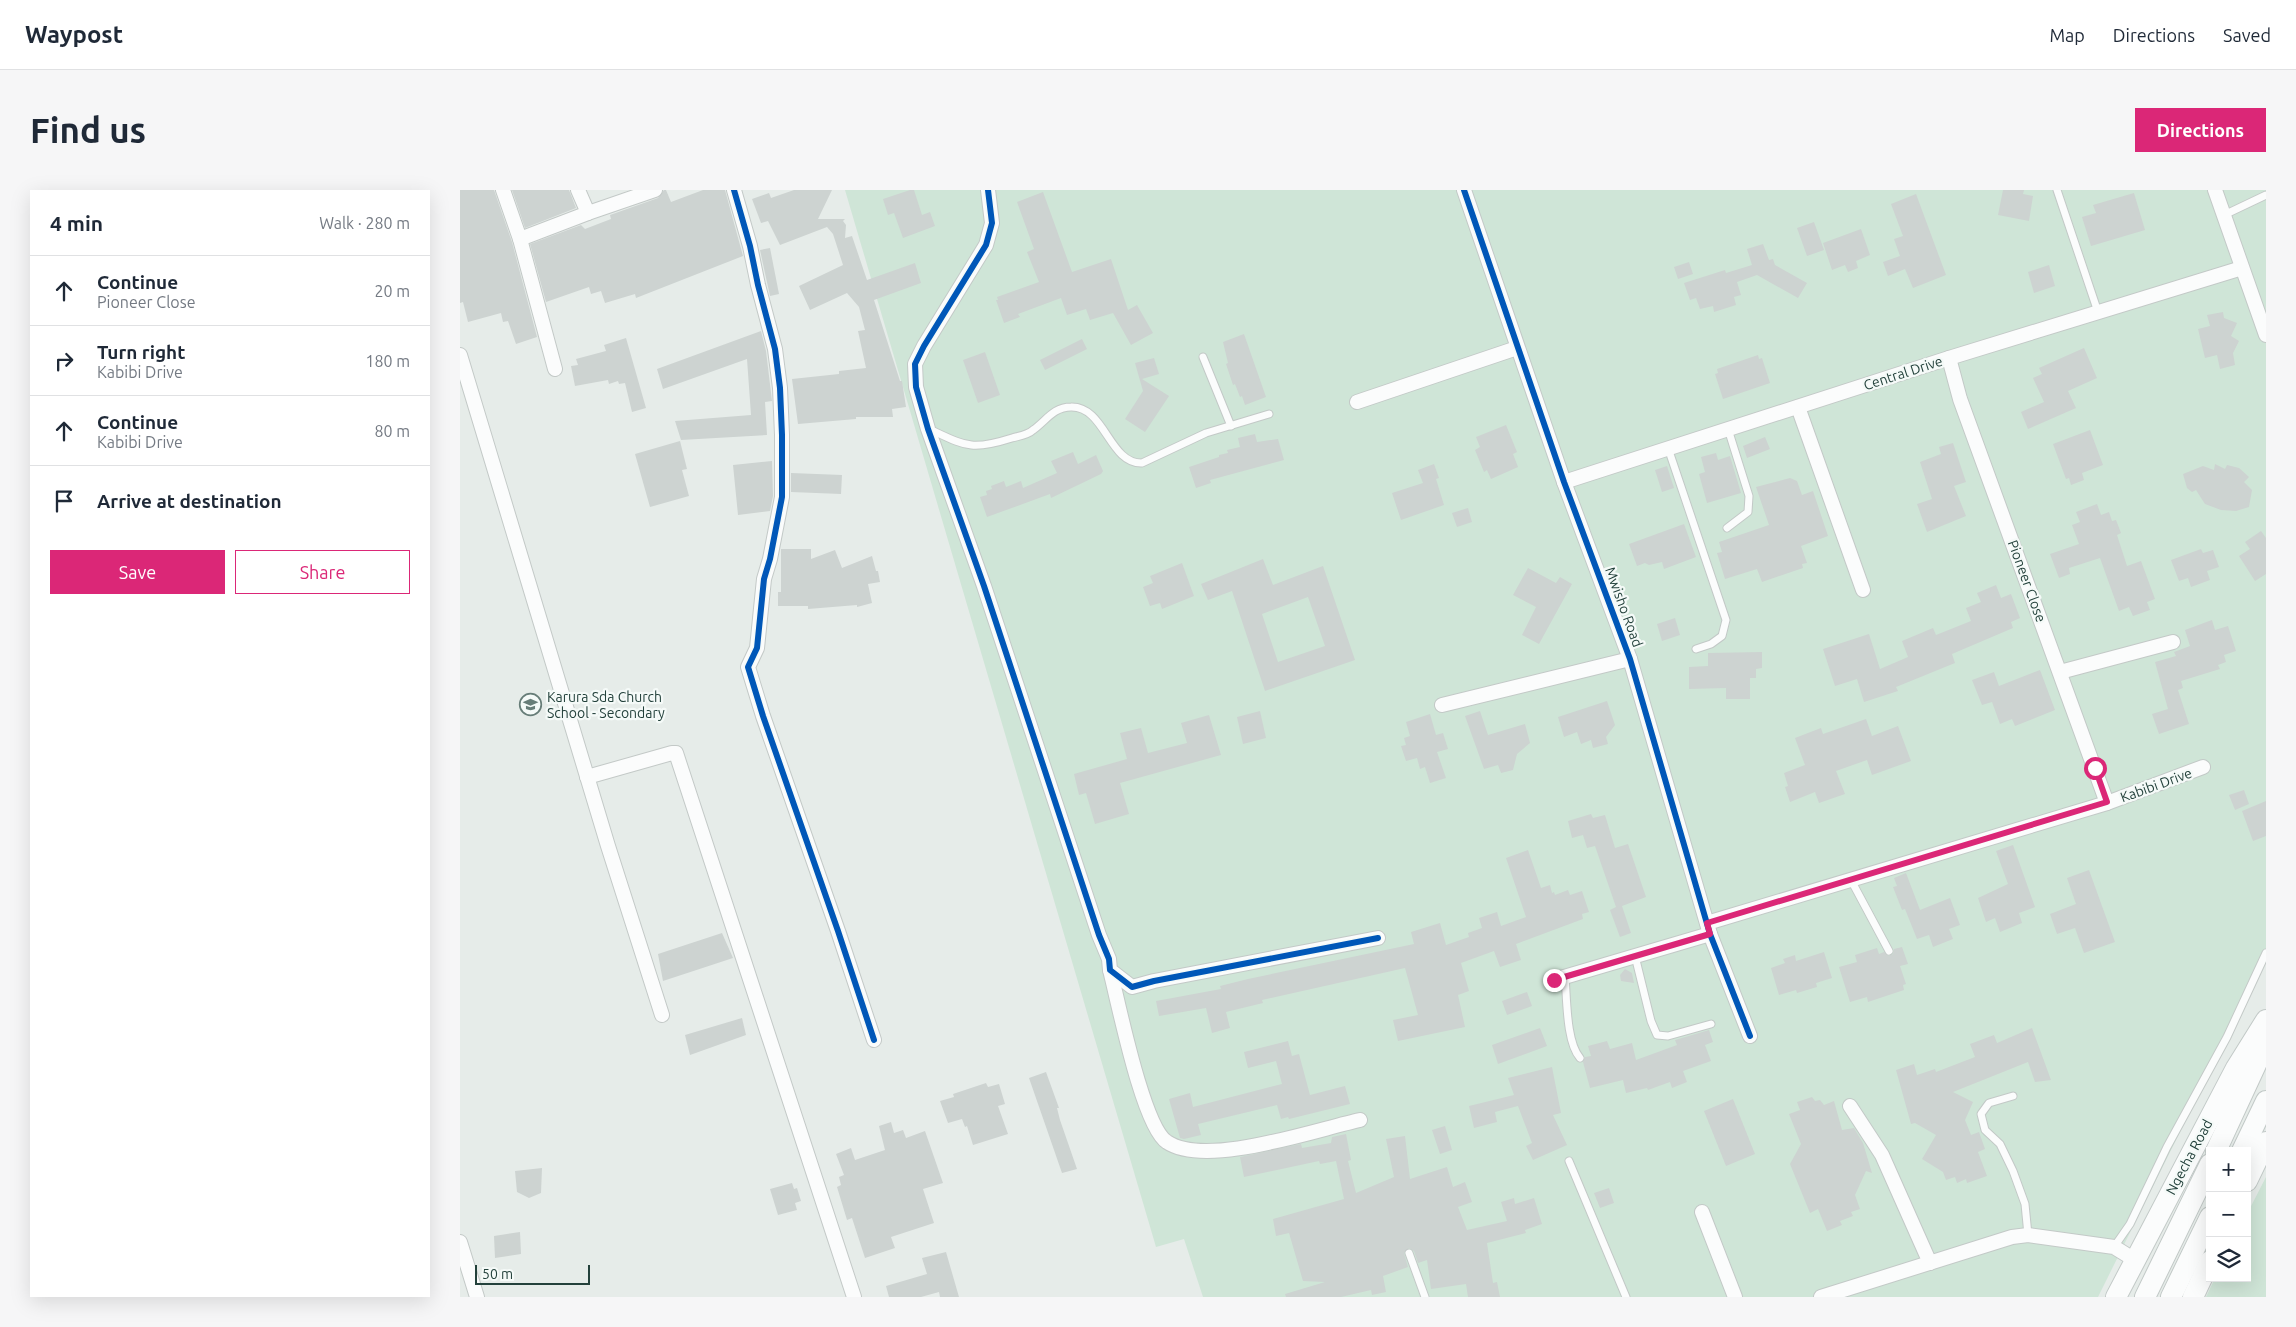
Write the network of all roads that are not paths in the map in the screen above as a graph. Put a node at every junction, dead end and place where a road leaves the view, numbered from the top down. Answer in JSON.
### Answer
{"nodes":[{"id":1,"x":504,"y":190,"type":"edge"},
{"id":2,"x":578,"y":190,"type":"edge"},
{"id":3,"x":656,"y":190,"type":"edge"},
{"id":4,"x":734,"y":190,"type":"edge"},
{"id":5,"x":988,"y":190,"type":"edge"},
{"id":6,"x":1464,"y":190,"type":"edge"},
{"id":7,"x":2058,"y":190,"type":"edge"},
{"id":8,"x":2215,"y":190,"type":"edge"},
{"id":9,"x":2266,"y":195,"type":"edge"},
{"id":10,"x":588,"y":213,"type":"junction"},
{"id":11,"x":2224,"y":214,"type":"junction"},
{"id":12,"x":520,"y":240,"type":"junction"},
{"id":13,"x":2242,"y":268,"type":"junction"},
{"id":14,"x":2098,"y":312,"type":"junction"},
{"id":15,"x":2266,"y":335,"type":"edge"},
{"id":16,"x":1517,"y":348,"type":"junction"},
{"id":17,"x":460,"y":355,"type":"edge"},
{"id":18,"x":1203,"y":357,"type":"dead end"},
{"id":19,"x":1949,"y":358,"type":"junction"},
{"id":20,"x":555,"y":369,"type":"dead end"},
{"id":21,"x":1357,"y":402,"type":"dead end"},
{"id":22,"x":1798,"y":407,"type":"junction"},
{"id":23,"x":1269,"y":414,"type":"dead end"},
{"id":24,"x":1231,"y":426,"type":"junction"},
{"id":25,"x":1728,"y":428,"type":"junction"},
{"id":26,"x":928,"y":429,"type":"junction"},
{"id":27,"x":1668,"y":448,"type":"junction"},
{"id":28,"x":1564,"y":482,"type":"junction"},
{"id":29,"x":1727,"y":528,"type":"dead end"},
{"id":30,"x":1863,"y":590,"type":"dead end"},
{"id":31,"x":2174,"y":642,"type":"dead end"},
{"id":32,"x":1696,"y":648,"type":"dead end"},
{"id":33,"x":1630,"y":659,"type":"junction"},
{"id":34,"x":2060,"y":672,"type":"junction"},
{"id":35,"x":1442,"y":705,"type":"dead end"},
{"id":36,"x":2203,"y":768,"type":"dead end"},
{"id":37,"x":587,"y":777,"type":"junction"},
{"id":38,"x":2107,"y":802,"type":"junction"},
{"id":39,"x":1851,"y":880,"type":"junction"},
{"id":40,"x":1709,"y":929,"type":"junction"},
{"id":41,"x":1378,"y":938,"type":"dead end"},
{"id":42,"x":1889,"y":951,"type":"dead end"},
{"id":43,"x":2266,"y":953,"type":"edge"},
{"id":44,"x":1635,"y":956,"type":"junction"},
{"id":45,"x":1110,"y":970,"type":"junction"},
{"id":46,"x":1559,"y":978,"type":"joint"},
{"id":47,"x":662,"y":1015,"type":"dead end"},
{"id":48,"x":2266,"y":1020,"type":"edge"},
{"id":49,"x":1711,"y":1024,"type":"dead end"},
{"id":50,"x":1750,"y":1036,"type":"dead end"},
{"id":51,"x":874,"y":1040,"type":"dead end"},
{"id":52,"x":2266,"y":1044,"type":"edge"},
{"id":53,"x":1580,"y":1058,"type":"dead end"},
{"id":54,"x":2013,"y":1096,"type":"dead end"},
{"id":55,"x":2266,"y":1101,"type":"edge"},
{"id":56,"x":1850,"y":1106,"type":"dead end"},
{"id":57,"x":1360,"y":1120,"type":"dead end"},
{"id":58,"x":2266,"y":1142,"type":"edge"},
{"id":59,"x":2218,"y":1147,"type":"edge"},
{"id":60,"x":2244,"y":1147,"type":"edge"},
{"id":61,"x":1569,"y":1162,"type":"dead end"},
{"id":62,"x":2206,"y":1172,"type":"edge"},
{"id":63,"x":2251,"y":1173,"type":"edge"},
{"id":64,"x":1702,"y":1212,"type":"dead end"},
{"id":65,"x":2206,"y":1225,"type":"edge"},
{"id":66,"x":2028,"y":1235,"type":"junction"},
{"id":67,"x":460,"y":1242,"type":"edge"},
{"id":68,"x":2114,"y":1247,"type":"junction"},
{"id":69,"x":1409,"y":1253,"type":"dead end"},
{"id":70,"x":2135,"y":1260,"type":"junction"},
{"id":71,"x":1930,"y":1263,"type":"junction"},
{"id":72,"x":2206,"y":1269,"type":"edge"},
{"id":73,"x":476,"y":1297,"type":"edge"},
{"id":74,"x":854,"y":1297,"type":"edge"},
{"id":75,"x":1425,"y":1297,"type":"edge"},
{"id":76,"x":1626,"y":1297,"type":"edge"},
{"id":77,"x":1735,"y":1297,"type":"edge"},
{"id":78,"x":1821,"y":1297,"type":"edge"},
{"id":79,"x":2116,"y":1297,"type":"edge"},
{"id":80,"x":2145,"y":1297,"type":"edge"},
{"id":81,"x":2171,"y":1297,"type":"edge"},
{"id":82,"x":2193,"y":1297,"type":"edge"}],
"edges":[{"from":1,"to":12,"type":"street"},
{"from":2,"to":10,"type":"street"},
{"from":3,"to":10,"type":"street"},
{"from":4,"to":51,"type":"street"},
{"from":5,"to":26,"type":"street"},
{"from":6,"to":16,"type":"street","name":"Mwisho Road"},
{"from":7,"to":14,"type":"lane"},
{"from":8,"to":11,"type":"street"},
{"from":9,"to":11,"type":"lane"},
{"from":10,"to":12,"type":"street"},
{"from":11,"to":13,"type":"street"},
{"from":12,"to":20,"type":"street"},
{"from":13,"to":14,"type":"street","name":"Central Drive"},
{"from":13,"to":15,"type":"street"},
{"from":14,"to":19,"type":"street","name":"Central Drive"},
{"from":16,"to":21,"type":"street"},
{"from":16,"to":28,"type":"street","name":"Mwisho Road"},
{"from":17,"to":37,"type":"street"},
{"from":18,"to":24,"type":"lane"},
{"from":19,"to":22,"type":"street","name":"Central Drive"},
{"from":19,"to":34,"type":"street","name":"Pioneer Close"},
{"from":22,"to":25,"type":"street","name":"Central Drive"},
{"from":22,"to":30,"type":"street"},
{"from":23,"to":24,"type":"lane"},
{"from":24,"to":26,"type":"lane"},
{"from":25,"to":27,"type":"street","name":"Central Drive"},
{"from":25,"to":29,"type":"lane"},
{"from":26,"to":45,"type":"street"},
{"from":27,"to":28,"type":"street","name":"Central Drive"},
{"from":27,"to":32,"type":"lane"},
{"from":28,"to":33,"type":"street","name":"Mwisho Road"},
{"from":31,"to":34,"type":"street"},
{"from":33,"to":35,"type":"street"},
{"from":33,"to":40,"type":"street","name":"Mwisho Road"},
{"from":34,"to":38,"type":"street","name":"Pioneer Close"},
{"from":36,"to":38,"type":"street","name":"Kabibi Drive"},
{"from":37,"to":47,"type":"street"},
{"from":37,"to":74,"type":"street"},
{"from":38,"to":39,"type":"street","name":"Kabibi Drive"},
{"from":39,"to":40,"type":"street","name":"Kabibi Drive"},
{"from":39,"to":42,"type":"lane"},
{"from":40,"to":44,"type":"street","name":"Kabibi Drive"},
{"from":40,"to":50,"type":"street","name":"Mwisho Road"},
{"from":41,"to":45,"type":"street"},
{"from":43,"to":68,"type":"lane","name":"Ngecha Road"},
{"from":44,"to":46,"type":"street","name":"Kabibi Drive"},
{"from":44,"to":49,"type":"lane"},
{"from":45,"to":57,"type":"street"},
{"from":46,"to":53,"type":"lane"},
{"from":48,"to":70,"type":"main road","name":"Ngecha Road"},
{"from":52,"to":59,"type":"main road"},
{"from":54,"to":66,"type":"lane"},
{"from":55,"to":60,"type":"main road"},
{"from":56,"to":71,"type":"street"},
{"from":58,"to":63,"type":"main road"},
{"from":61,"to":76,"type":"lane"},
{"from":62,"to":80,"type":"main road"},
{"from":64,"to":77,"type":"street"},
{"from":65,"to":81,"type":"main road"},
{"from":66,"to":68,"type":"street"},
{"from":66,"to":71,"type":"street"},
{"from":67,"to":73,"type":"street"},
{"from":68,"to":70,"type":"street"},
{"from":69,"to":75,"type":"lane"},
{"from":70,"to":79,"type":"main road","name":"Ngecha Road"},
{"from":71,"to":78,"type":"street"},
{"from":72,"to":82,"type":"main road"}]}
